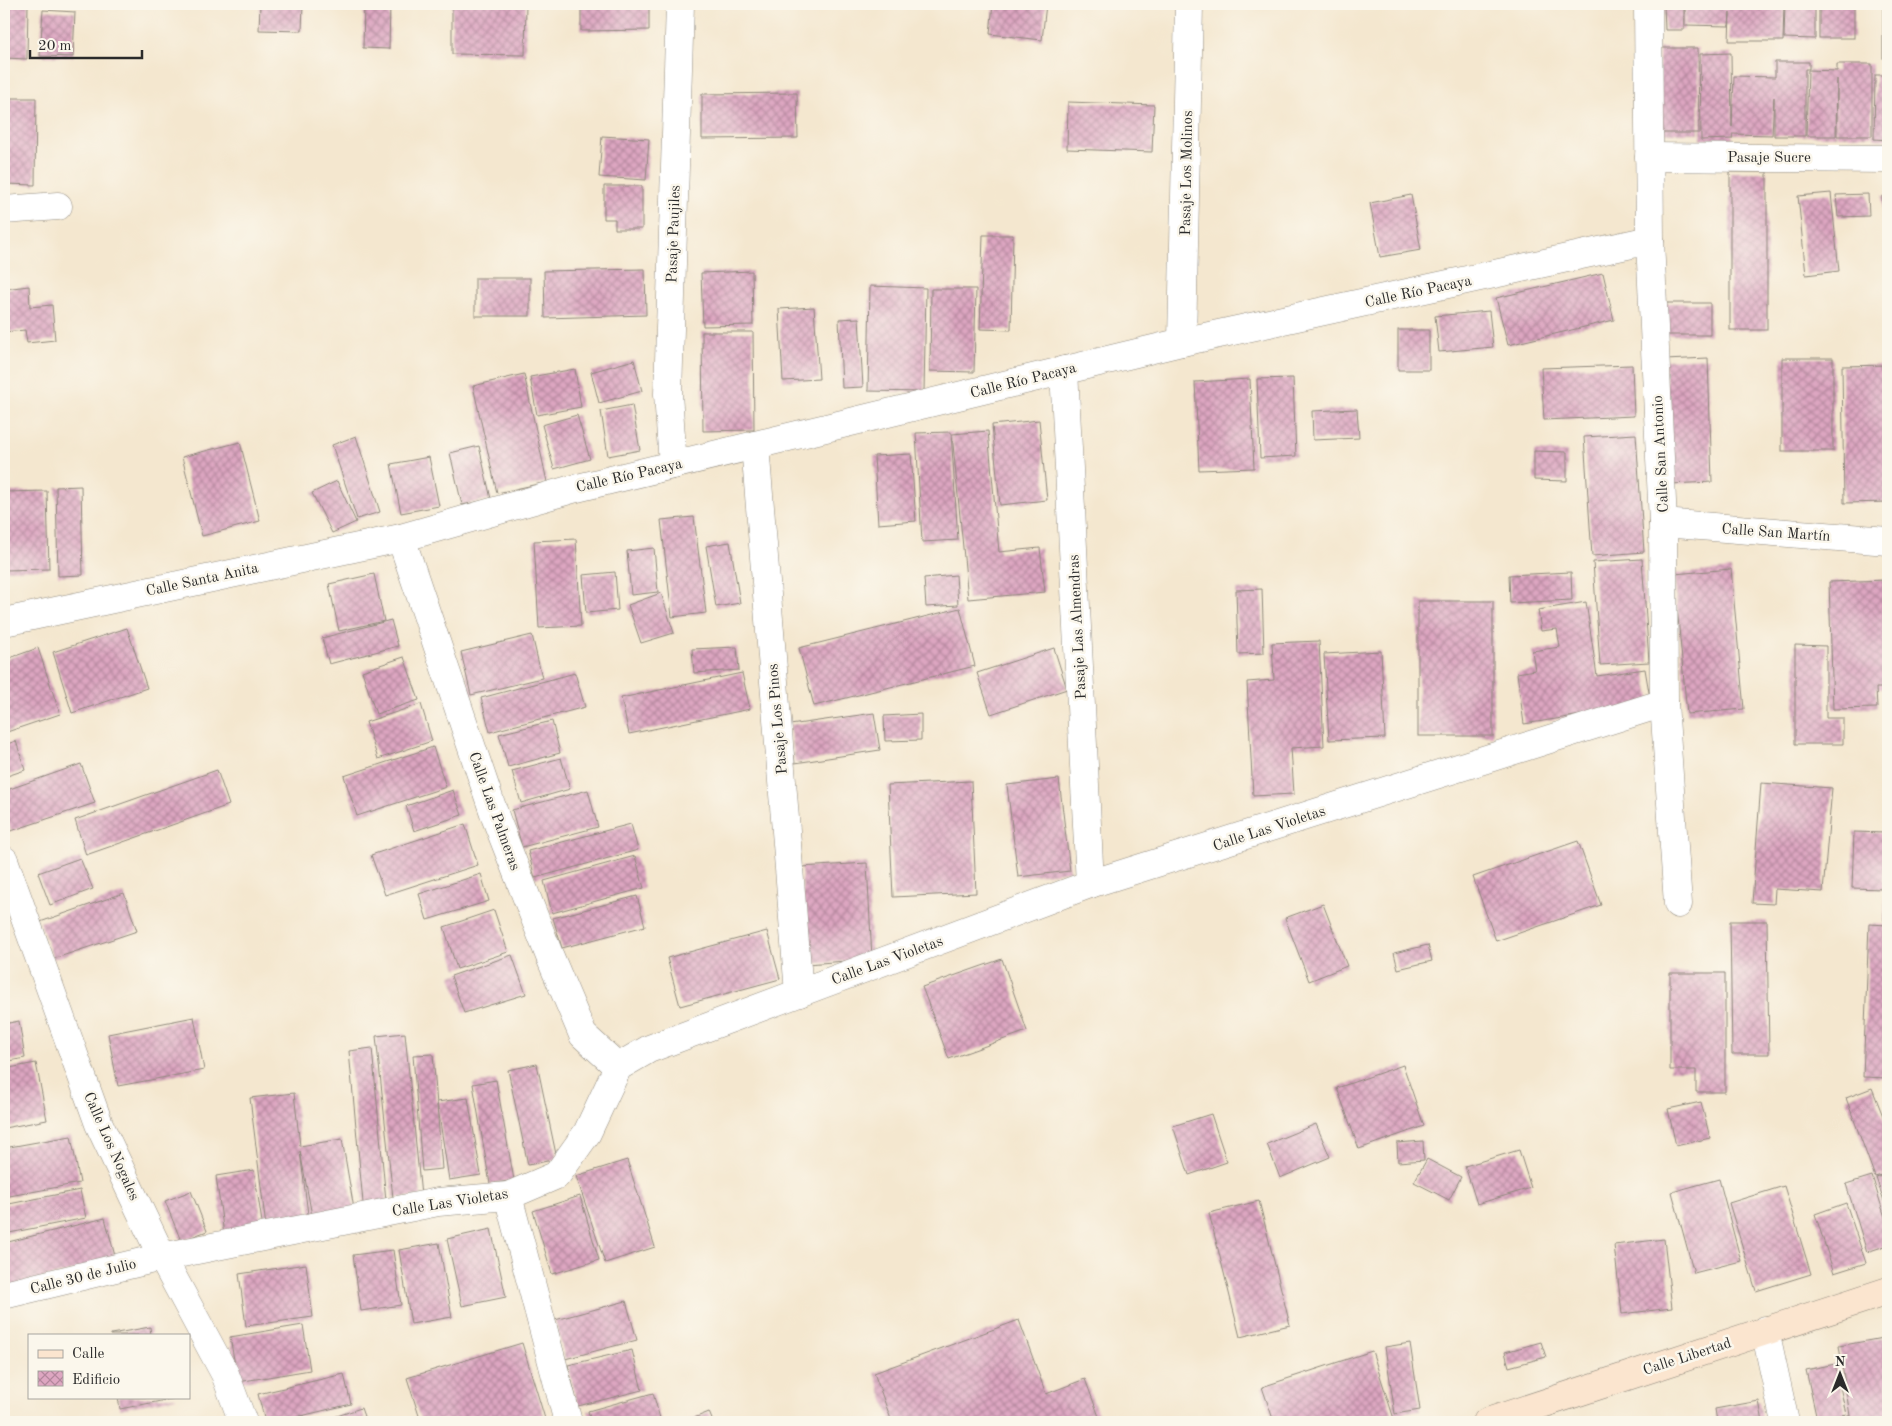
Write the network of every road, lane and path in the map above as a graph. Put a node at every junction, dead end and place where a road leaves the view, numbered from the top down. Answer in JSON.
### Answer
{"nodes":[{"id":1,"x":680,"y":4,"type":"edge"},
{"id":2,"x":1189,"y":4,"type":"edge"},
{"id":3,"x":1648,"y":4,"type":"edge"},
{"id":4,"x":1649,"y":157,"type":"junction"},
{"id":5,"x":1888,"y":159,"type":"edge"},
{"id":6,"x":58,"y":206,"type":"dead end"},
{"id":7,"x":4,"y":210,"type":"edge"},
{"id":8,"x":1650,"y":240,"type":"junction"},
{"id":9,"x":1182,"y":342,"type":"junction"},
{"id":10,"x":1064,"y":370,"type":"junction"},
{"id":11,"x":755,"y":445,"type":"junction"},
{"id":12,"x":673,"y":465,"type":"junction"},
{"id":13,"x":1663,"y":523,"type":"junction"},
{"id":14,"x":401,"y":538,"type":"junction"},
{"id":15,"x":1888,"y":541,"type":"edge"},
{"id":16,"x":4,"y":622,"type":"edge"},
{"id":17,"x":1664,"y":703,"type":"junction"},
{"id":18,"x":4,"y":860,"type":"edge"},
{"id":19,"x":1090,"y":884,"type":"junction"},
{"id":20,"x":1678,"y":904,"type":"dead end"},
{"id":21,"x":800,"y":993,"type":"junction"},
{"id":22,"x":618,"y":1067,"type":"junction"},
{"id":23,"x":508,"y":1196,"type":"junction"},
{"id":24,"x":162,"y":1257,"type":"junction"},
{"id":25,"x":1888,"y":1291,"type":"edge"},
{"id":26,"x":4,"y":1295,"type":"edge"},
{"id":27,"x":1765,"y":1330,"type":"junction"},
{"id":28,"x":244,"y":1422,"type":"edge"},
{"id":29,"x":568,"y":1422,"type":"edge"},
{"id":30,"x":1487,"y":1422,"type":"edge"},
{"id":31,"x":1785,"y":1422,"type":"edge"}],
"edges":[{"from":1,"to":12,"type":"street","name":"Pasaje Paujiles"},
{"from":2,"to":9,"type":"street","name":"Pasaje Los Molinos"},
{"from":3,"to":4,"type":"street","name":"Calle San Antonio"},
{"from":4,"to":5,"type":"street","name":"Pasaje Sucre"},
{"from":4,"to":8,"type":"street","name":"Calle San Antonio"},
{"from":6,"to":7,"type":"street"},
{"from":8,"to":9,"type":"street","name":"Calle Río Pacaya"},
{"from":8,"to":13,"type":"street","name":"Calle San Antonio"},
{"from":9,"to":10,"type":"street","name":"Calle Río Pacaya"},
{"from":10,"to":11,"type":"street","name":"Calle Río Pacaya"},
{"from":10,"to":19,"type":"street","name":"Pasaje Las Almendras"},
{"from":11,"to":12,"type":"street","name":"Calle Río Pacaya"},
{"from":11,"to":21,"type":"street","name":"Pasaje Los Pinos"},
{"from":12,"to":14,"type":"street","name":"Calle Río Pacaya"},
{"from":13,"to":15,"type":"street","name":"Calle San Martín"},
{"from":13,"to":17,"type":"street","name":"Calle San Antonio"},
{"from":14,"to":16,"type":"street","name":"Calle Santa Anita"},
{"from":14,"to":22,"type":"street","name":"Calle Las Palmeras"},
{"from":17,"to":19,"type":"street","name":"Calle Las Violetas"},
{"from":17,"to":20,"type":"street","name":"Calle San Antonio"},
{"from":18,"to":24,"type":"street","name":"Calle Los Nogales"},
{"from":19,"to":21,"type":"street","name":"Calle Las Violetas"},
{"from":21,"to":22,"type":"street","name":"Calle Las Violetas"},
{"from":22,"to":23,"type":"street","name":"Calle Las Violetas"},
{"from":23,"to":24,"type":"street","name":"Calle Las Violetas"},
{"from":23,"to":29,"type":"street"},
{"from":24,"to":26,"type":"street","name":"Calle 30 de Julio"},
{"from":24,"to":28,"type":"street","name":"Calle Los Nogales"},
{"from":25,"to":27,"type":"street","name":"Calle Libertad"},
{"from":27,"to":30,"type":"street","name":"Calle Libertad"},
{"from":27,"to":31,"type":"street"}]}
